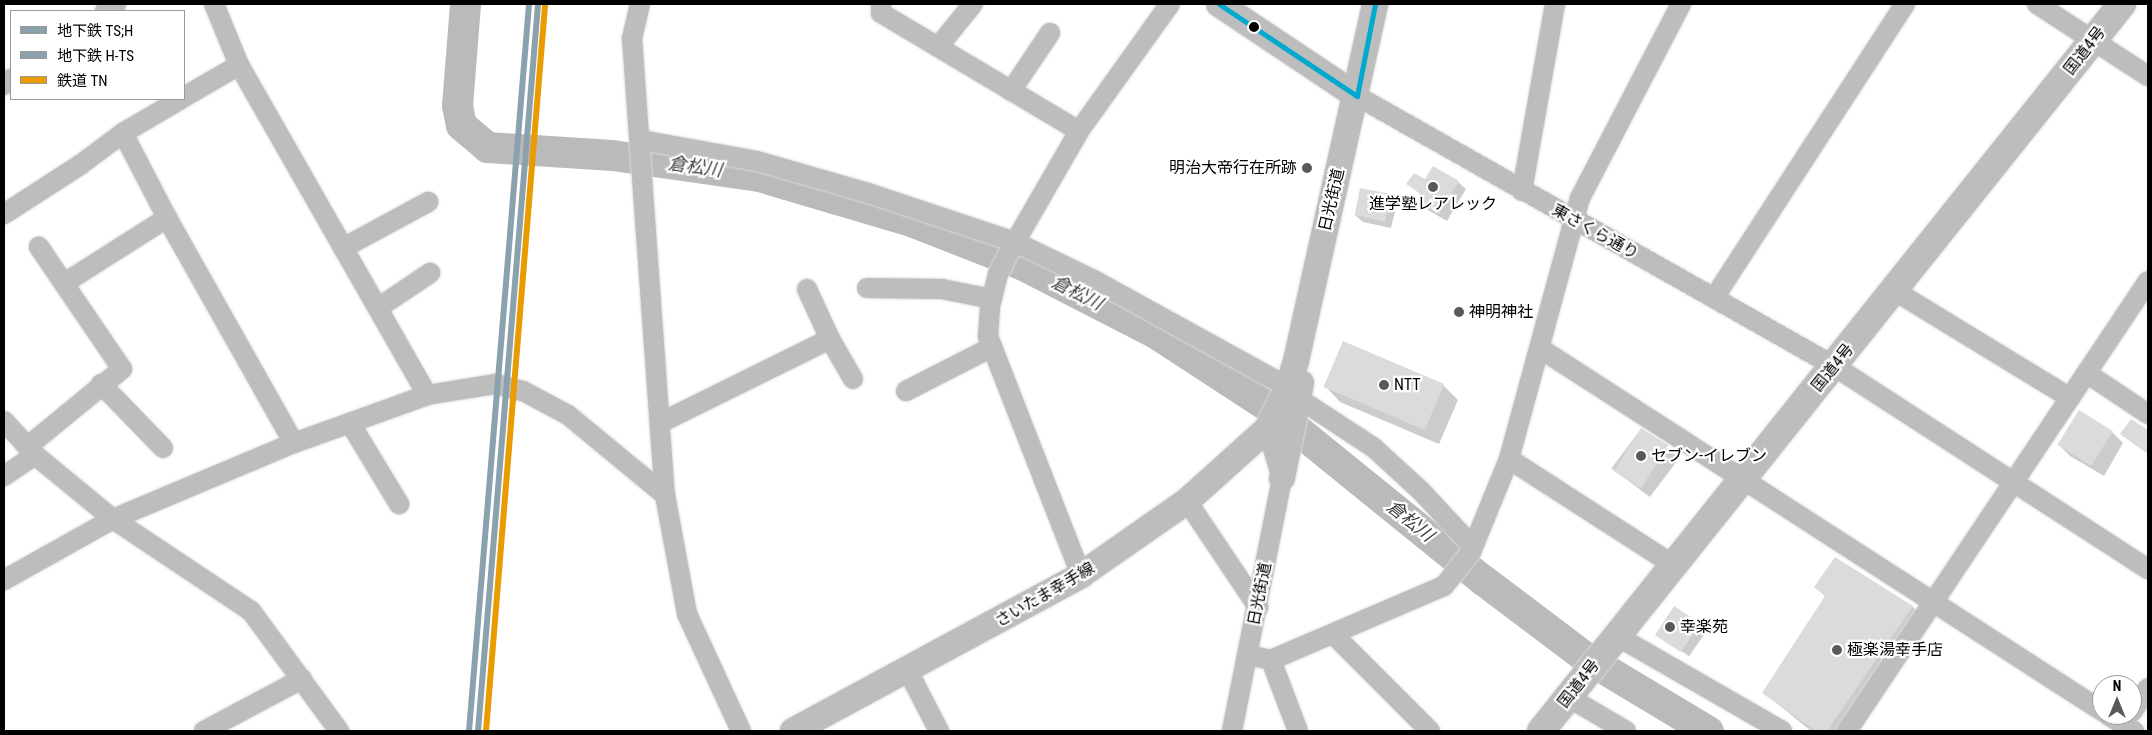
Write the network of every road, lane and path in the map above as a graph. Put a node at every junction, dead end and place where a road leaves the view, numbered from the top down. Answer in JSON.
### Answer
{"nodes":[{"id":1,"x":214,"y":4,"type":"edge"},
{"id":2,"x":640,"y":4,"type":"edge"},
{"id":3,"x":880,"y":4,"type":"edge"},
{"id":4,"x":973,"y":4,"type":"edge"},
{"id":5,"x":1170,"y":4,"type":"edge"},
{"id":6,"x":1219,"y":4,"type":"edge"},
{"id":7,"x":1375,"y":4,"type":"edge"},
{"id":8,"x":1555,"y":4,"type":"edge"},
{"id":9,"x":1681,"y":4,"type":"edge"},
{"id":10,"x":1905,"y":4,"type":"edge"},
{"id":11,"x":2037,"y":4,"type":"edge"},
{"id":12,"x":2122,"y":4,"type":"edge"},
{"id":13,"x":1050,"y":33,"type":"dead end"},
{"id":14,"x":2093,"y":40,"type":"junction"},
{"id":15,"x":938,"y":47,"type":"junction"},
{"id":16,"x":239,"y":64,"type":"junction"},
{"id":17,"x":2148,"y":76,"type":"edge"},
{"id":18,"x":1011,"y":91,"type":"junction"},
{"id":19,"x":185,"y":96,"type":"edge"},
{"id":20,"x":1357,"y":96,"type":"junction"},
{"id":21,"x":179,"y":100,"type":"edge"},
{"id":22,"x":1079,"y":131,"type":"junction"},
{"id":23,"x":123,"y":133,"type":"junction"},
{"id":24,"x":641,"y":142,"type":"junction"},
{"id":25,"x":1522,"y":191,"type":"junction"},
{"id":26,"x":428,"y":202,"type":"dead end"},
{"id":27,"x":4,"y":214,"type":"edge"},
{"id":28,"x":167,"y":218,"type":"junction"},
{"id":29,"x":1572,"y":220,"type":"junction"},
{"id":30,"x":1013,"y":245,"type":"junction"},
{"id":31,"x":39,"y":247,"type":"dead end"},
{"id":32,"x":343,"y":248,"type":"junction"},
{"id":33,"x":430,"y":273,"type":"dead end"},
{"id":34,"x":2148,"y":281,"type":"edge"},
{"id":35,"x":66,"y":282,"type":"junction"},
{"id":36,"x":866,"y":288,"type":"dead end"},
{"id":37,"x":808,"y":289,"type":"dead end"},
{"id":38,"x":1895,"y":291,"type":"junction"},
{"id":39,"x":1714,"y":298,"type":"junction"},
{"id":40,"x":992,"y":299,"type":"junction"},
{"id":41,"x":378,"y":308,"type":"junction"},
{"id":42,"x":830,"y":339,"type":"junction"},
{"id":43,"x":992,"y":347,"type":"junction"},
{"id":44,"x":1541,"y":349,"type":"junction"},
{"id":45,"x":1834,"y":366,"type":"junction"},
{"id":46,"x":2088,"y":374,"type":"junction"},
{"id":47,"x":853,"y":379,"type":"dead end"},
{"id":48,"x":101,"y":384,"type":"junction"},
{"id":49,"x":906,"y":391,"type":"dead end"},
{"id":50,"x":427,"y":395,"type":"junction"},
{"id":51,"x":1292,"y":395,"type":"junction"},
{"id":52,"x":2070,"y":398,"type":"junction"},
{"id":53,"x":2148,"y":414,"type":"edge"},
{"id":54,"x":4,"y":421,"type":"edge"},
{"id":55,"x":350,"y":423,"type":"junction"},
{"id":56,"x":660,"y":423,"type":"junction"},
{"id":57,"x":1276,"y":428,"type":"junction"},
{"id":58,"x":294,"y":443,"type":"junction"},
{"id":59,"x":163,"y":448,"type":"dead end"},
{"id":60,"x":31,"y":451,"type":"junction"},
{"id":61,"x":1509,"y":459,"type":"junction"},
{"id":62,"x":4,"y":476,"type":"edge"},
{"id":63,"x":1282,"y":478,"type":"joint"},
{"id":64,"x":1743,"y":478,"type":"junction"},
{"id":65,"x":2016,"y":481,"type":"junction"},
{"id":66,"x":665,"y":495,"type":"junction"},
{"id":67,"x":1188,"y":500,"type":"junction"},
{"id":68,"x":399,"y":504,"type":"dead end"},
{"id":69,"x":112,"y":519,"type":"junction"},
{"id":70,"x":1472,"y":549,"type":"junction"},
{"id":71,"x":1672,"y":564,"type":"junction"},
{"id":72,"x":2148,"y":569,"type":"edge"},
{"id":73,"x":1081,"y":575,"type":"junction"},
{"id":74,"x":4,"y":580,"type":"edge"},
{"id":75,"x":1933,"y":605,"type":"junction"},
{"id":76,"x":1258,"y":608,"type":"junction"},
{"id":77,"x":1333,"y":634,"type":"junction"},
{"id":78,"x":1612,"y":642,"type":"junction"},
{"id":79,"x":1248,"y":655,"type":"junction"},
{"id":80,"x":1271,"y":660,"type":"junction"},
{"id":81,"x":908,"y":671,"type":"junction"},
{"id":82,"x":302,"y":679,"type":"junction"},
{"id":83,"x":1576,"y":688,"type":"junction"},
{"id":84,"x":2092,"y":706,"type":"edge"},
{"id":85,"x":204,"y":731,"type":"edge"},
{"id":86,"x":338,"y":731,"type":"edge"},
{"id":87,"x":741,"y":731,"type":"edge"},
{"id":88,"x":793,"y":731,"type":"edge"},
{"id":89,"x":939,"y":731,"type":"edge"},
{"id":90,"x":1232,"y":731,"type":"edge"},
{"id":91,"x":1298,"y":731,"type":"edge"},
{"id":92,"x":1430,"y":731,"type":"edge"},
{"id":93,"x":1541,"y":731,"type":"edge"},
{"id":94,"x":1626,"y":731,"type":"edge"},
{"id":95,"x":1782,"y":731,"type":"edge"},
{"id":96,"x":1847,"y":731,"type":"edge"}],
"edges":[{"from":1,"to":16,"type":"street"},
{"from":2,"to":24,"type":"street"},
{"from":3,"to":15,"type":"street"},
{"from":4,"to":15,"type":"street"},
{"from":5,"to":22,"type":"street"},
{"from":6,"to":20,"type":"main road"},
{"from":7,"to":20,"type":"main road","name":"日光街道"},
{"from":8,"to":25,"type":"street"},
{"from":9,"to":29,"type":"street"},
{"from":10,"to":39,"type":"street"},
{"from":11,"to":14,"type":"street"},
{"from":12,"to":14,"type":"highway","name":"国道4号"},
{"from":13,"to":18,"type":"street"},
{"from":14,"to":17,"type":"street"},
{"from":14,"to":38,"type":"highway","name":"国道4号"},
{"from":15,"to":18,"type":"street"},
{"from":16,"to":19,"type":"street"},
{"from":16,"to":32,"type":"street"},
{"from":18,"to":22,"type":"street"},
{"from":20,"to":25,"type":"street","name":"東さくら通り"},
{"from":20,"to":51,"type":"main road","name":"日光街道"},
{"from":21,"to":23,"type":"street"},
{"from":22,"to":30,"type":"street"},
{"from":23,"to":27,"type":"street"},
{"from":23,"to":28,"type":"street"},
{"from":24,"to":30,"type":"street"},
{"from":24,"to":56,"type":"street"},
{"from":25,"to":29,"type":"street","name":"東さくら通り"},
{"from":26,"to":32,"type":"street"},
{"from":28,"to":35,"type":"street"},
{"from":28,"to":58,"type":"street"},
{"from":29,"to":39,"type":"street","name":"東さくら通り"},
{"from":29,"to":44,"type":"street"},
{"from":30,"to":40,"type":"street"},
{"from":30,"to":51,"type":"street"},
{"from":31,"to":35,"type":"street"},
{"from":32,"to":41,"type":"street"},
{"from":33,"to":41,"type":"street"},
{"from":34,"to":46,"type":"street"},
{"from":35,"to":48,"type":"street"},
{"from":36,"to":40,"type":"street"},
{"from":37,"to":42,"type":"street"},
{"from":38,"to":45,"type":"highway","name":"国道4号"},
{"from":38,"to":52,"type":"street"},
{"from":39,"to":45,"type":"street","name":"東さくら通り"},
{"from":40,"to":43,"type":"street"},
{"from":41,"to":50,"type":"street"},
{"from":42,"to":47,"type":"street"},
{"from":42,"to":56,"type":"street"},
{"from":43,"to":49,"type":"street"},
{"from":43,"to":73,"type":"street"},
{"from":44,"to":61,"type":"street"},
{"from":44,"to":64,"type":"street"},
{"from":45,"to":64,"type":"highway","name":"国道4号"},
{"from":45,"to":65,"type":"street","name":"東さくら通り"},
{"from":46,"to":52,"type":"street"},
{"from":46,"to":53,"type":"street"},
{"from":48,"to":59,"type":"street"},
{"from":48,"to":60,"type":"street"},
{"from":50,"to":55,"type":"street"},
{"from":50,"to":66,"type":"street"},
{"from":51,"to":57,"type":"main road","name":"日光街道"},
{"from":51,"to":70,"type":"street"},
{"from":52,"to":65,"type":"street"},
{"from":54,"to":60,"type":"street"},
{"from":55,"to":58,"type":"street"},
{"from":55,"to":68,"type":"street"},
{"from":56,"to":66,"type":"street"},
{"from":57,"to":63,"type":"main road"},
{"from":57,"to":67,"type":"main road","name":"さいたま幸手線"},
{"from":58,"to":69,"type":"street"},
{"from":60,"to":62,"type":"street"},
{"from":60,"to":69,"type":"street"},
{"from":61,"to":70,"type":"street"},
{"from":61,"to":71,"type":"street"},
{"from":63,"to":76,"type":"street","name":"日光街道"},
{"from":64,"to":71,"type":"highway","name":"国道4号"},
{"from":64,"to":75,"type":"street"},
{"from":65,"to":72,"type":"street","name":"東さくら通り"},
{"from":65,"to":75,"type":"street"},
{"from":66,"to":87,"type":"street"},
{"from":67,"to":73,"type":"main road","name":"さいたま幸手線"},
{"from":67,"to":76,"type":"street"},
{"from":69,"to":74,"type":"street"},
{"from":69,"to":82,"type":"street"},
{"from":70,"to":77,"type":"street"},
{"from":71,"to":78,"type":"highway","name":"国道4号"},
{"from":73,"to":81,"type":"main road","name":"さいたま幸手線"},
{"from":75,"to":84,"type":"street"},
{"from":75,"to":96,"type":"street"},
{"from":76,"to":79,"type":"street","name":"日光街道"},
{"from":77,"to":80,"type":"street"},
{"from":77,"to":92,"type":"street"},
{"from":78,"to":83,"type":"highway","name":"国道4号"},
{"from":78,"to":95,"type":"street"},
{"from":79,"to":80,"type":"street"},
{"from":79,"to":90,"type":"street","name":"日光街道"},
{"from":80,"to":91,"type":"street"},
{"from":81,"to":88,"type":"main road","name":"さいたま幸手線"},
{"from":81,"to":89,"type":"street"},
{"from":82,"to":85,"type":"street"},
{"from":82,"to":86,"type":"street"},
{"from":83,"to":93,"type":"highway","name":"国道4号"},
{"from":83,"to":94,"type":"street"}]}
